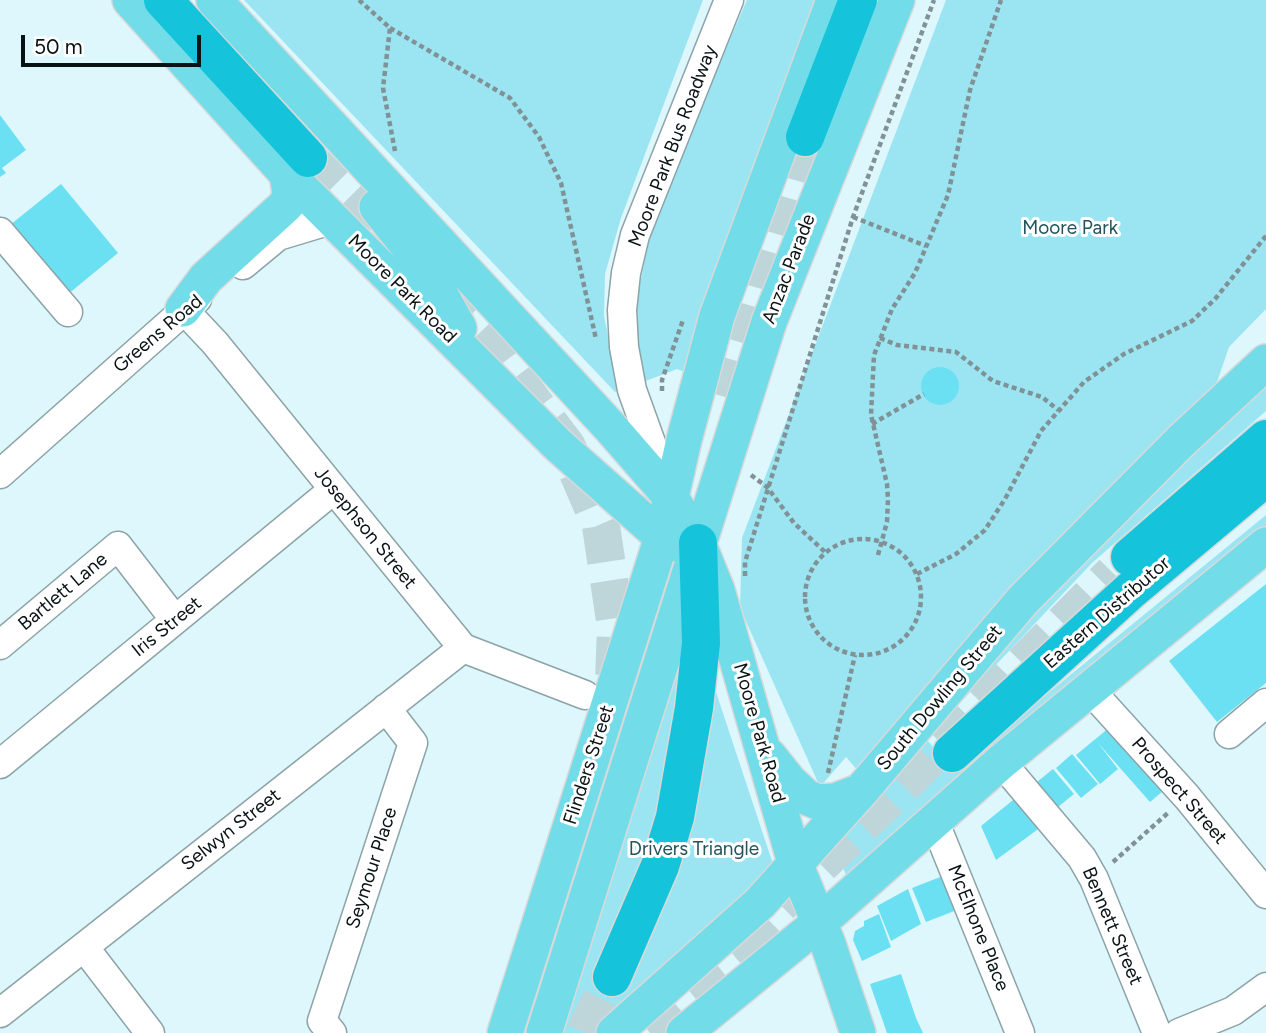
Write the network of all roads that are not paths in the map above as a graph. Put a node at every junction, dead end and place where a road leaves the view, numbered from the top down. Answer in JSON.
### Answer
{"nodes":[{"id":1,"x":130,"y":0,"type":"edge"},
{"id":2,"x":163,"y":0,"type":"edge"},
{"id":3,"x":187,"y":0,"type":"edge"},
{"id":4,"x":214,"y":0,"type":"edge"},
{"id":5,"x":729,"y":0,"type":"edge"},
{"id":6,"x":834,"y":0,"type":"edge"},
{"id":7,"x":858,"y":0,"type":"edge"},
{"id":8,"x":897,"y":0,"type":"edge"},
{"id":9,"x":806,"y":136,"type":"tunnel mouth"},
{"id":10,"x":298,"y":166,"type":"junction"},
{"id":11,"x":331,"y":220,"type":"junction"},
{"id":12,"x":0,"y":232,"type":"edge"},
{"id":13,"x":183,"y":309,"type":"junction"},
{"id":14,"x":68,"y":312,"type":"dead end"},
{"id":15,"x":1266,"y":362,"type":"edge"},
{"id":16,"x":481,"y":368,"type":"junction"},
{"id":17,"x":1266,"y":439,"type":"edge"},
{"id":18,"x":0,"y":474,"type":"edge"},
{"id":19,"x":1266,"y":477,"type":"edge"},
{"id":20,"x":333,"y":490,"type":"junction"},
{"id":21,"x":670,"y":496,"type":"junction"},
{"id":22,"x":680,"y":540,"type":"junction"},
{"id":23,"x":1266,"y":545,"type":"edge"},
{"id":24,"x":1113,"y":573,"type":"tunnel mouth"},
{"id":25,"x":175,"y":620,"type":"junction"},
{"id":26,"x":0,"y":645,"type":"edge"},
{"id":27,"x":463,"y":648,"type":"junction"},
{"id":28,"x":1090,"y":690,"type":"junction"},
{"id":29,"x":585,"y":695,"type":"dead end"},
{"id":30,"x":1266,"y":703,"type":"edge"},
{"id":31,"x":386,"y":708,"type":"junction"},
{"id":32,"x":1228,"y":734,"type":"dead end"},
{"id":33,"x":764,"y":750,"type":"junction"},
{"id":34,"x":952,"y":753,"type":"dead end"},
{"id":35,"x":1001,"y":762,"type":"junction"},
{"id":36,"x":0,"y":764,"type":"edge"},
{"id":37,"x":861,"y":791,"type":"junction"},
{"id":38,"x":935,"y":823,"type":"junction"},
{"id":39,"x":796,"y":866,"type":"junction"},
{"id":40,"x":1266,"y":894,"type":"edge"},
{"id":41,"x":820,"y":923,"type":"junction"},
{"id":42,"x":83,"y":947,"type":"junction"},
{"id":43,"x":612,"y":977,"type":"tunnel mouth"},
{"id":44,"x":1266,"y":987,"type":"edge"},
{"id":45,"x":0,"y":1013,"type":"edge"},
{"id":46,"x":150,"y":1033,"type":"edge"},
{"id":47,"x":332,"y":1033,"type":"edge"},
{"id":48,"x":505,"y":1033,"type":"edge"},
{"id":49,"x":544,"y":1033,"type":"edge"},
{"id":50,"x":614,"y":1033,"type":"edge"},
{"id":51,"x":684,"y":1033,"type":"edge"},
{"id":52,"x":858,"y":1033,"type":"edge"},
{"id":53,"x":1020,"y":1033,"type":"edge"},
{"id":54,"x":1157,"y":1033,"type":"edge"},
{"id":55,"x":1179,"y":1033,"type":"edge"}],
"edges":[{"from":1,"to":10,"type":"main road","name":"Moore Park Road"},
{"from":2,"to":10,"type":"highway"},
{"from":3,"to":16,"type":"main road"},
{"from":4,"to":21,"type":"main road","name":"Moore Park Road"},
{"from":5,"to":21,"type":"street","name":"Moore Park Bus Roadway"},
{"from":6,"to":21,"type":"main road"},
{"from":7,"to":9,"type":"highway"},
{"from":8,"to":22,"type":"main road","name":"Anzac Parade"},
{"from":10,"to":11,"type":"main road","name":"Moore Park Road"},
{"from":10,"to":13,"type":"main road"},
{"from":11,"to":13,"type":"street","name":"Greens Road"},
{"from":11,"to":16,"type":"main road","name":"Moore Park Road"},
{"from":12,"to":14,"type":"street"},
{"from":13,"to":18,"type":"street","name":"Greens Road"},
{"from":13,"to":20,"type":"street","name":"Josephson Street"},
{"from":15,"to":37,"type":"main road","name":"South Dowling Street"},
{"from":16,"to":22,"type":"main road","name":"Moore Park Road"},
{"from":17,"to":24,"type":"highway","name":"Eastern Distributor"},
{"from":19,"to":34,"type":"highway","name":"Eastern Distributor"},
{"from":20,"to":25,"type":"street","name":"Iris Street"},
{"from":20,"to":27,"type":"street","name":"Josephson Street"},
{"from":21,"to":22,"type":"main road","name":"Moore Park Road"},
{"from":22,"to":33,"type":"main road","name":"Moore Park Road"},
{"from":22,"to":43,"type":"highway"},
{"from":22,"to":48,"type":"main road","name":"Flinders Street"},
{"from":22,"to":49,"type":"main road","name":"Flinders Street"},
{"from":23,"to":28,"type":"main road"},
{"from":25,"to":26,"type":"street","name":"Bartlett Lane"},
{"from":25,"to":36,"type":"street","name":"Iris Street"},
{"from":27,"to":29,"type":"street","name":"Josephson Street"},
{"from":27,"to":31,"type":"street","name":"Selwyn Street"},
{"from":28,"to":35,"type":"main road"},
{"from":28,"to":40,"type":"street","name":"Prospect Street"},
{"from":30,"to":32,"type":"street"},
{"from":31,"to":42,"type":"street","name":"Selwyn Street"},
{"from":31,"to":47,"type":"street","name":"Seymour Place"},
{"from":33,"to":37,"type":"main road"},
{"from":33,"to":39,"type":"main road","name":"Moore Park Road"},
{"from":35,"to":38,"type":"main road"},
{"from":35,"to":54,"type":"street","name":"Bennett Street"},
{"from":37,"to":39,"type":"main road","name":"South Dowling Street"},
{"from":38,"to":41,"type":"main road"},
{"from":38,"to":53,"type":"street","name":"McElhone Place"},
{"from":39,"to":41,"type":"main road","name":"Moore Park Road"},
{"from":39,"to":50,"type":"main road","name":"South Dowling Street"},
{"from":41,"to":51,"type":"main road"},
{"from":41,"to":52,"type":"main road","name":"Moore Park Road"},
{"from":42,"to":45,"type":"street","name":"Selwyn Street"},
{"from":42,"to":46,"type":"street"},
{"from":44,"to":55,"type":"street"}]}
